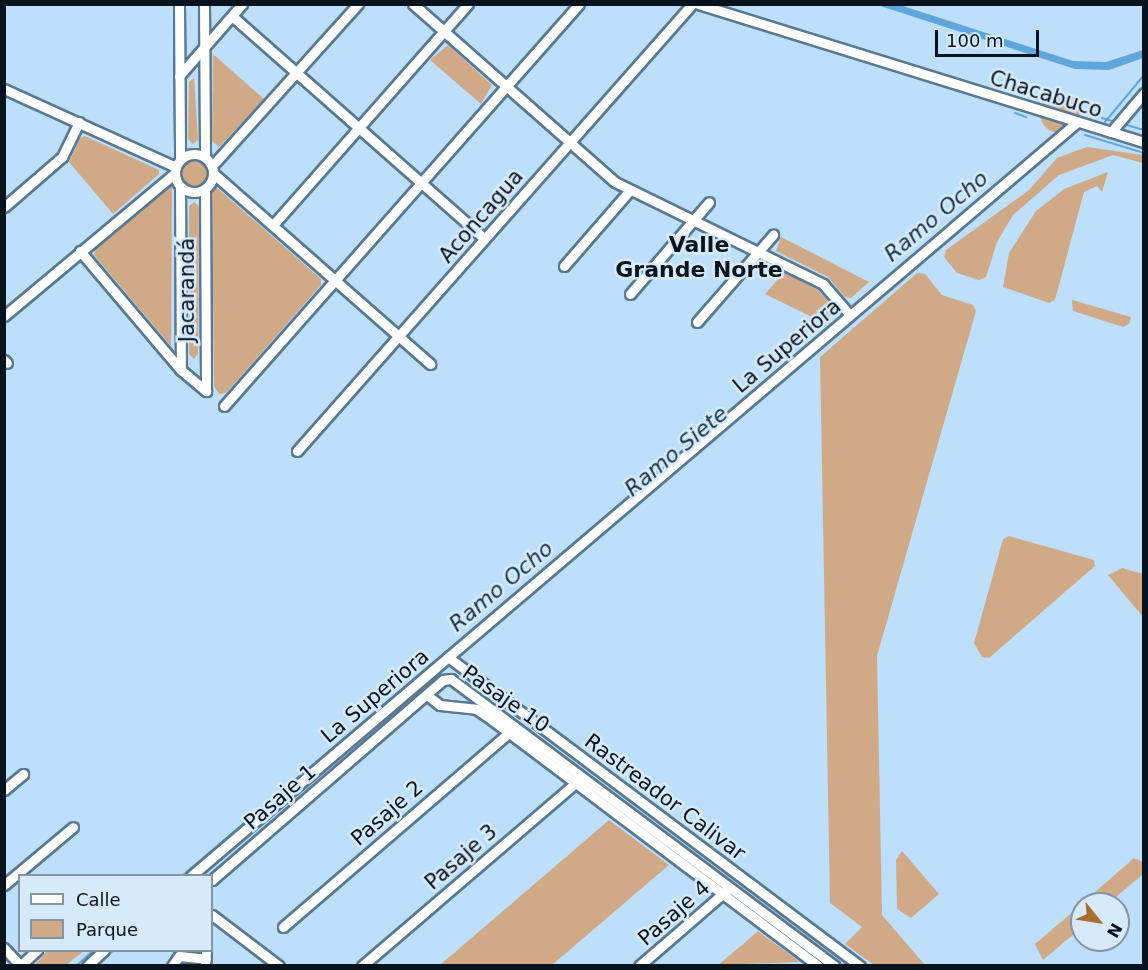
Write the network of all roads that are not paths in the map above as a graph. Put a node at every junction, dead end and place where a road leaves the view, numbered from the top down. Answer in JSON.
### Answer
{"nodes":[{"id":1,"x":179,"y":4,"type":"edge"},
{"id":2,"x":204,"y":4,"type":"edge"},
{"id":3,"x":243,"y":4,"type":"edge"},
{"id":4,"x":358,"y":4,"type":"edge"},
{"id":5,"x":413,"y":4,"type":"edge"},
{"id":6,"x":468,"y":4,"type":"edge"},
{"id":7,"x":579,"y":4,"type":"edge"},
{"id":8,"x":692,"y":4,"type":"edge"},
{"id":9,"x":698,"y":4,"type":"edge"},
{"id":10,"x":232,"y":16,"type":"junction"},
{"id":11,"x":444,"y":32,"type":"junction"},
{"id":12,"x":204,"y":48,"type":"junction"},
{"id":13,"x":297,"y":73,"type":"junction"},
{"id":14,"x":180,"y":76,"type":"junction"},
{"id":15,"x":506,"y":87,"type":"junction"},
{"id":16,"x":4,"y":89,"type":"edge"},
{"id":17,"x":1143,"y":93,"type":"edge"},
{"id":18,"x":79,"y":122,"type":"junction"},
{"id":19,"x":1076,"y":123,"type":"junction"},
{"id":20,"x":1116,"y":126,"type":"junction"},
{"id":21,"x":359,"y":128,"type":"junction"},
{"id":22,"x":1143,"y":142,"type":"edge"},
{"id":23,"x":570,"y":143,"type":"junction"},
{"id":24,"x":205,"y":157,"type":"junction"},
{"id":25,"x":177,"y":166,"type":"junction"},
{"id":26,"x":213,"y":170,"type":"junction"},
{"id":27,"x":422,"y":183,"type":"junction"},
{"id":28,"x":180,"y":186,"type":"junction"},
{"id":29,"x":205,"y":189,"type":"junction"},
{"id":30,"x":630,"y":190,"type":"junction"},
{"id":31,"x":710,"y":202,"type":"dead end"},
{"id":32,"x":4,"y":207,"type":"edge"},
{"id":33,"x":694,"y":220,"type":"junction"},
{"id":34,"x":273,"y":225,"type":"junction"},
{"id":35,"x":773,"y":235,"type":"dead end"},
{"id":36,"x":485,"y":239,"type":"junction"},
{"id":37,"x":759,"y":250,"type":"junction"},
{"id":38,"x":80,"y":251,"type":"junction"},
{"id":39,"x":564,"y":266,"type":"dead end"},
{"id":40,"x":336,"y":280,"type":"junction"},
{"id":41,"x":630,"y":294,"type":"dead end"},
{"id":42,"x":850,"y":315,"type":"junction"},
{"id":43,"x":4,"y":316,"type":"edge"},
{"id":44,"x":697,"y":322,"type":"dead end"},
{"id":45,"x":399,"y":336,"type":"junction"},
{"id":46,"x":430,"y":364,"type":"dead end"},
{"id":47,"x":181,"y":370,"type":"junction"},
{"id":48,"x":224,"y":406,"type":"dead end"},
{"id":49,"x":297,"y":452,"type":"dead end"},
{"id":50,"x":448,"y":657,"type":"junction"},
{"id":51,"x":427,"y":695,"type":"junction"},
{"id":52,"x":512,"y":729,"type":"junction"},
{"id":53,"x":23,"y":774,"type":"dead end"},
{"id":54,"x":579,"y":780,"type":"junction"},
{"id":55,"x":4,"y":790,"type":"edge"},
{"id":56,"x":72,"y":827,"type":"dead end"},
{"id":57,"x":192,"y":874,"type":"edge"},
{"id":58,"x":213,"y":879,"type":"edge"},
{"id":59,"x":4,"y":885,"type":"edge"},
{"id":60,"x":728,"y":890,"type":"junction"},
{"id":61,"x":213,"y":916,"type":"edge"},
{"id":62,"x":283,"y":927,"type":"dead end"},
{"id":63,"x":4,"y":948,"type":"edge"},
{"id":64,"x":36,"y":952,"type":"edge"},
{"id":65,"x":103,"y":952,"type":"edge"},
{"id":66,"x":179,"y":957,"type":"edge"},
{"id":67,"x":206,"y":958,"type":"edge"},
{"id":68,"x":21,"y":965,"type":"edge"},
{"id":69,"x":87,"y":966,"type":"edge"},
{"id":70,"x":172,"y":966,"type":"edge"},
{"id":71,"x":279,"y":966,"type":"edge"},
{"id":72,"x":362,"y":966,"type":"edge"},
{"id":73,"x":639,"y":966,"type":"edge"},
{"id":74,"x":818,"y":966,"type":"edge"},
{"id":75,"x":835,"y":966,"type":"edge"},
{"id":76,"x":860,"y":966,"type":"edge"}],
"edges":[{"from":1,"to":14,"type":"street","name":"Jacarandá"},
{"from":2,"to":12,"type":"street"},
{"from":3,"to":10,"type":"street"},
{"from":4,"to":13,"type":"street","name":"Jacarandá"},
{"from":5,"to":11,"type":"street"},
{"from":6,"to":11,"type":"street"},
{"from":7,"to":15,"type":"street"},
{"from":8,"to":23,"type":"street","name":"Aconcagua"},
{"from":9,"to":19,"type":"street","name":"Chacabuco"},
{"from":10,"to":12,"type":"street"},
{"from":10,"to":13,"type":"street"},
{"from":11,"to":15,"type":"street"},
{"from":11,"to":21,"type":"street"},
{"from":12,"to":14,"type":"street"},
{"from":12,"to":24,"type":"street"},
{"from":13,"to":21,"type":"street"},
{"from":13,"to":26,"type":"street","name":"Jacarandá"},
{"from":14,"to":25,"type":"street","name":"Jacarandá"},
{"from":15,"to":23,"type":"street"},
{"from":15,"to":27,"type":"street"},
{"from":16,"to":18,"type":"street"},
{"from":17,"to":20,"type":"street"},
{"from":18,"to":25,"type":"street"},
{"from":18,"to":32,"type":"street"},
{"from":19,"to":20,"type":"street","name":"Chacabuco"},
{"from":19,"to":42,"type":"street","name":"La Superiora"},
{"from":20,"to":22,"type":"street","name":"Chacabuco"},
{"from":21,"to":27,"type":"street"},
{"from":21,"to":34,"type":"street"},
{"from":23,"to":30,"type":"street"},
{"from":23,"to":36,"type":"street","name":"Aconcagua"},
{"from":24,"to":25,"type":"street"},
{"from":24,"to":26,"type":"street"},
{"from":25,"to":28,"type":"street","name":"Jacarandá"},
{"from":25,"to":38,"type":"street"},
{"from":26,"to":29,"type":"street","name":"Jacarandá"},
{"from":26,"to":34,"type":"street"},
{"from":27,"to":36,"type":"street"},
{"from":27,"to":40,"type":"street"},
{"from":28,"to":29,"type":"street"},
{"from":28,"to":47,"type":"street","name":"Jacarandá"},
{"from":29,"to":47,"type":"street","name":"Jacarandá"},
{"from":30,"to":33,"type":"street"},
{"from":30,"to":39,"type":"street"},
{"from":31,"to":33,"type":"street"},
{"from":33,"to":37,"type":"street"},
{"from":33,"to":41,"type":"street"},
{"from":34,"to":40,"type":"street"},
{"from":35,"to":37,"type":"street"},
{"from":36,"to":45,"type":"street","name":"Aconcagua"},
{"from":37,"to":42,"type":"street"},
{"from":37,"to":44,"type":"street"},
{"from":38,"to":43,"type":"street"},
{"from":38,"to":47,"type":"street"},
{"from":40,"to":45,"type":"street"},
{"from":40,"to":48,"type":"street"},
{"from":42,"to":50,"type":"street","name":"La Superiora"},
{"from":45,"to":46,"type":"street"},
{"from":45,"to":49,"type":"street","name":"Aconcagua"},
{"from":50,"to":57,"type":"street","name":"La Superiora"},
{"from":50,"to":76,"type":"street","name":"Rastreador Calivar"},
{"from":51,"to":52,"type":"street","name":"Pasaje 10"},
{"from":51,"to":52,"type":"street","name":"Pasaje 10"},
{"from":51,"to":58,"type":"street","name":"Pasaje 1"},
{"from":52,"to":54,"type":"street","name":"Pasaje 10"},
{"from":52,"to":62,"type":"street","name":"Pasaje 2"},
{"from":53,"to":55,"type":"street"},
{"from":54,"to":60,"type":"street","name":"Pasaje 10"},
{"from":54,"to":72,"type":"street","name":"Pasaje 3"},
{"from":56,"to":59,"type":"street"},
{"from":60,"to":73,"type":"street","name":"Pasaje 4"},
{"from":60,"to":74,"type":"street","name":"Pasaje 10"},
{"from":60,"to":75,"type":"street","name":"Pasaje 10"},
{"from":61,"to":71,"type":"street"},
{"from":63,"to":68,"type":"street"},
{"from":64,"to":68,"type":"street"},
{"from":65,"to":69,"type":"street"},
{"from":66,"to":67,"type":"street"},
{"from":66,"to":70,"type":"street"}]}
